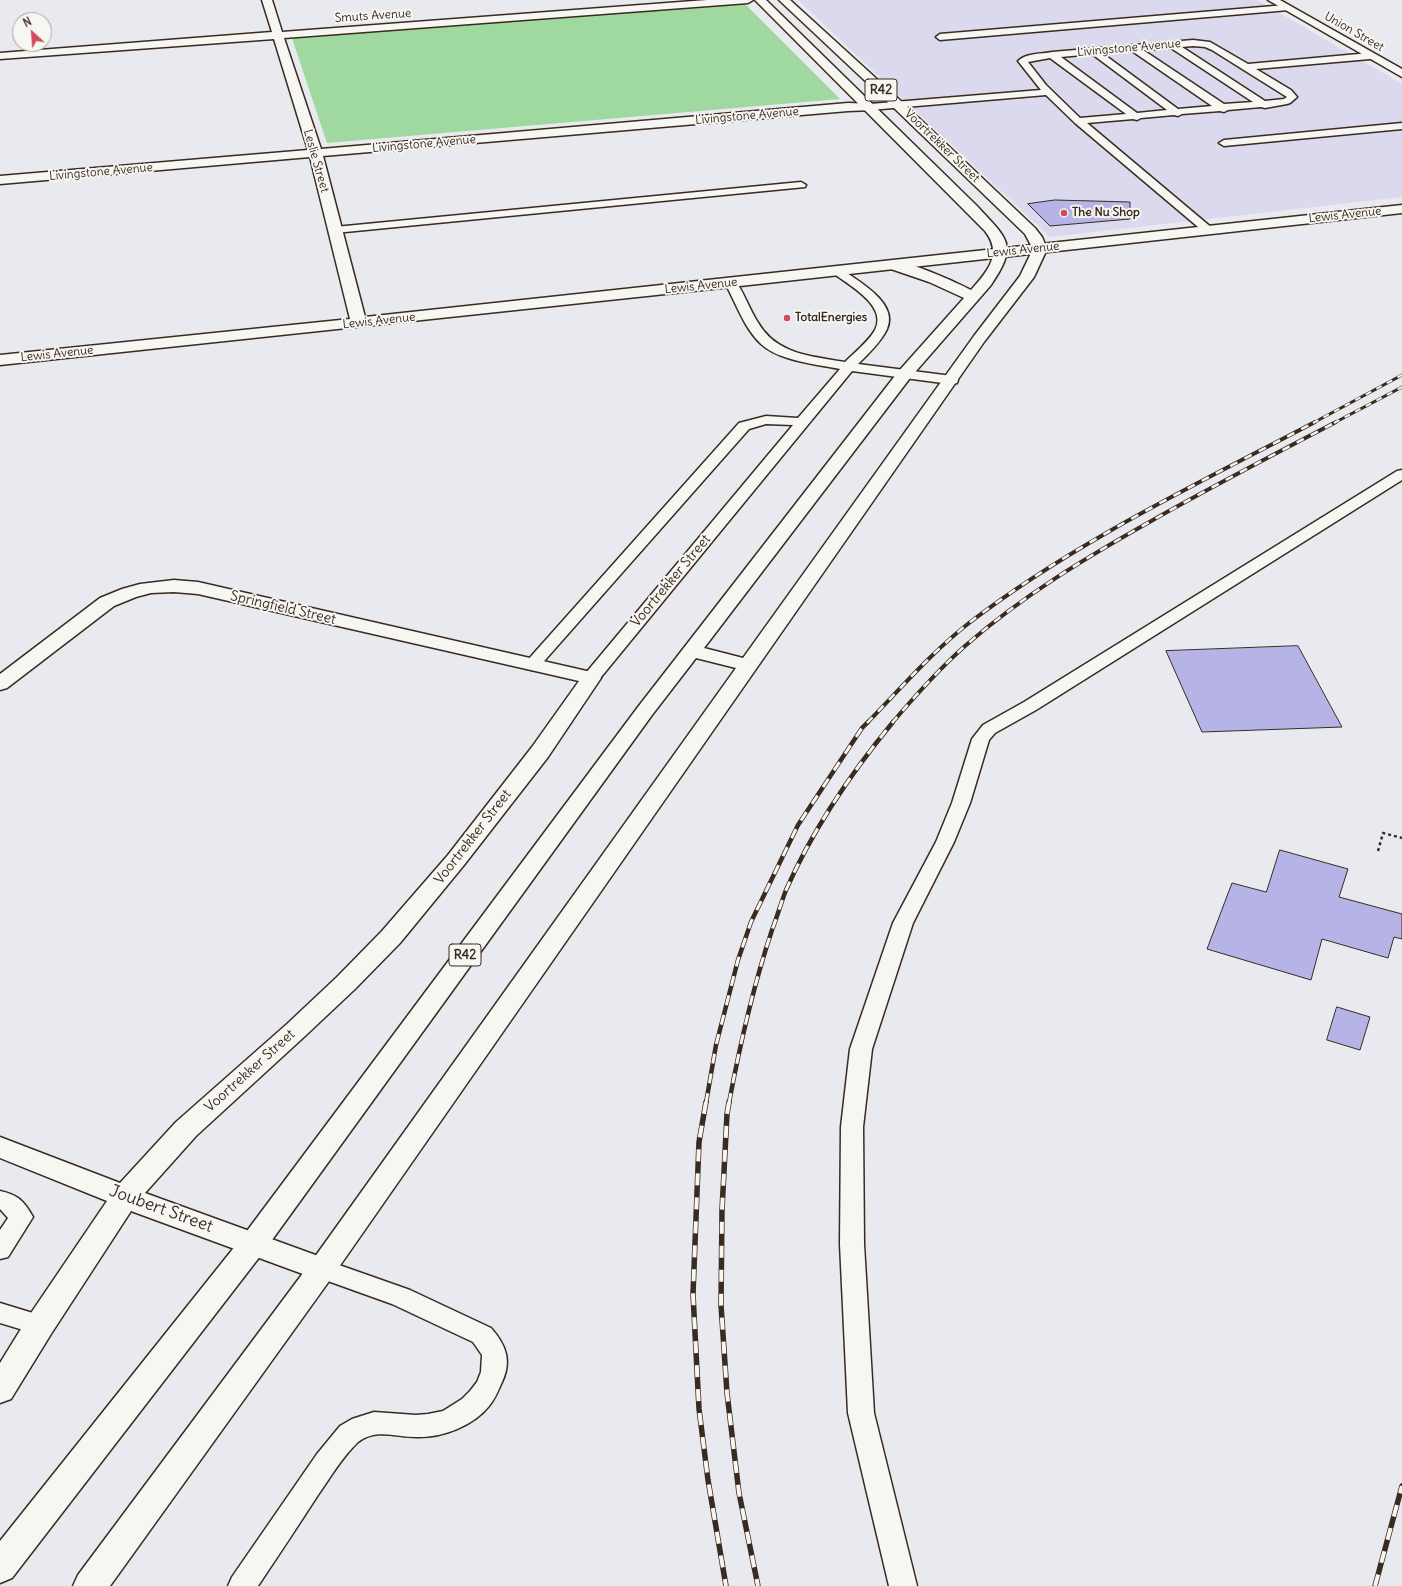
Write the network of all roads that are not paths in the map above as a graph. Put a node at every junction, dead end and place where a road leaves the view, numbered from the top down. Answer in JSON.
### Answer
{"nodes":[{"id":1,"x":268,"y":0,"type":"edge"},
{"id":2,"x":748,"y":0,"type":"edge"},
{"id":3,"x":760,"y":0,"type":"edge"},
{"id":4,"x":784,"y":0,"type":"edge"},
{"id":5,"x":1272,"y":0,"type":"edge"},
{"id":6,"x":1286,"y":8,"type":"junction"},
{"id":7,"x":278,"y":36,"type":"junction"},
{"id":8,"x":940,"y":37,"type":"dead end"},
{"id":9,"x":1173,"y":45,"type":"junction"},
{"id":10,"x":1134,"y":48,"type":"junction"},
{"id":11,"x":1093,"y":51,"type":"junction"},
{"id":12,"x":1052,"y":55,"type":"junction"},
{"id":13,"x":0,"y":56,"type":"edge"},
{"id":14,"x":1370,"y":56,"type":"junction"},
{"id":15,"x":1383,"y":63,"type":"junction"},
{"id":16,"x":1247,"y":66,"type":"junction"},
{"id":17,"x":1402,"y":74,"type":"edge"},
{"id":18,"x":1260,"y":75,"type":"junction"},
{"id":19,"x":1046,"y":90,"type":"junction"},
{"id":20,"x":896,"y":102,"type":"junction"},
{"id":21,"x":867,"y":105,"type":"junction"},
{"id":22,"x":1264,"y":105,"type":"junction"},
{"id":23,"x":1224,"y":109,"type":"junction"},
{"id":24,"x":1178,"y":113,"type":"junction"},
{"id":25,"x":1137,"y":117,"type":"junction"},
{"id":26,"x":1078,"y":121,"type":"junction"},
{"id":27,"x":1402,"y":126,"type":"edge"},
{"id":28,"x":1224,"y":143,"type":"dead end"},
{"id":29,"x":316,"y":154,"type":"junction"},
{"id":30,"x":0,"y":180,"type":"edge"},
{"id":31,"x":801,"y":185,"type":"dead end"},
{"id":32,"x":1402,"y":209,"type":"edge"},
{"id":33,"x":335,"y":230,"type":"junction"},
{"id":34,"x":1208,"y":230,"type":"junction"},
{"id":35,"x":1040,"y":248,"type":"junction"},
{"id":36,"x":1002,"y":253,"type":"junction"},
{"id":37,"x":893,"y":265,"type":"junction"},
{"id":38,"x":837,"y":272,"type":"junction"},
{"id":39,"x":731,"y":283,"type":"junction"},
{"id":40,"x":973,"y":297,"type":"junction"},
{"id":41,"x":358,"y":323,"type":"junction"},
{"id":42,"x":0,"y":360,"type":"edge"},
{"id":43,"x":848,"y":367,"type":"junction"},
{"id":44,"x":904,"y":375,"type":"junction"},
{"id":45,"x":952,"y":380,"type":"junction"},
{"id":46,"x":802,"y":423,"type":"junction"},
{"id":47,"x":1402,"y":474,"type":"edge"},
{"id":48,"x":691,"y":651,"type":"junction"},
{"id":49,"x":532,"y":665,"type":"junction"},
{"id":50,"x":748,"y":665,"type":"junction"},
{"id":51,"x":591,"y":678,"type":"junction"},
{"id":52,"x":0,"y":684,"type":"edge"},
{"id":53,"x":0,"y":1148,"type":"edge"},
{"id":54,"x":125,"y":1197,"type":"junction"},
{"id":55,"x":0,"y":1200,"type":"edge"},
{"id":56,"x":254,"y":1243,"type":"junction"},
{"id":57,"x":0,"y":1250,"type":"edge"},
{"id":58,"x":322,"y":1269,"type":"junction"},
{"id":59,"x":0,"y":1313,"type":"edge"},
{"id":60,"x":40,"y":1325,"type":"junction"},
{"id":61,"x":0,"y":1390,"type":"edge"},
{"id":62,"x":0,"y":1567,"type":"edge"},
{"id":63,"x":90,"y":1586,"type":"edge"},
{"id":64,"x":242,"y":1586,"type":"edge"},
{"id":65,"x":903,"y":1586,"type":"edge"}],
"edges":[{"from":1,"to":7,"type":"street","name":"Leslie Street"},
{"from":2,"to":7,"type":"street","name":"Smuts Avenue"},
{"from":3,"to":21,"type":"street","name":"Voortrekker Street","number":"R42"},
{"from":4,"to":20,"type":"street","name":"Voortrekker Street","number":"R42"},
{"from":5,"to":6,"type":"street","name":"Union Street"},
{"from":6,"to":8,"type":"lane"},
{"from":6,"to":14,"type":"street","name":"Union Street"},
{"from":7,"to":13,"type":"street","name":"Smuts Avenue"},
{"from":7,"to":29,"type":"street","name":"Leslie Street"},
{"from":9,"to":10,"type":"lane","name":"Livingstone Avenue"},
{"from":9,"to":16,"type":"lane","name":"Livingstone Avenue"},
{"from":9,"to":22,"type":"lane"},
{"from":10,"to":11,"type":"lane","name":"Livingstone Avenue"},
{"from":10,"to":23,"type":"lane"},
{"from":11,"to":12,"type":"lane","name":"Livingstone Avenue"},
{"from":11,"to":24,"type":"lane"},
{"from":12,"to":19,"type":"lane","name":"Livingstone Avenue"},
{"from":12,"to":25,"type":"lane"},
{"from":14,"to":15,"type":"street","name":"Union Street"},
{"from":14,"to":16,"type":"lane"},
{"from":15,"to":17,"type":"street","name":"Union Street"},
{"from":15,"to":18,"type":"lane"},
{"from":16,"to":18,"type":"lane","name":"Livingstone Avenue"},
{"from":18,"to":22,"type":"lane","name":"Livingstone Avenue"},
{"from":19,"to":20,"type":"lane","name":"Livingstone Avenue"},
{"from":19,"to":26,"type":"lane"},
{"from":20,"to":21,"type":"lane","name":"Livingstone Avenue"},
{"from":20,"to":35,"type":"street","name":"Voortrekker Street","number":"R42"},
{"from":21,"to":29,"type":"street","name":"Livingstone Avenue"},
{"from":21,"to":36,"type":"street","name":"Voortrekker Street","number":"R42"},
{"from":22,"to":23,"type":"lane","name":"Livingstone Avenue"},
{"from":23,"to":24,"type":"lane","name":"Livingstone Avenue"},
{"from":24,"to":25,"type":"lane","name":"Livingstone Avenue"},
{"from":25,"to":26,"type":"lane","name":"Livingstone Avenue"},
{"from":26,"to":34,"type":"lane"},
{"from":27,"to":28,"type":"lane"},
{"from":29,"to":30,"type":"street","name":"Livingstone Avenue"},
{"from":29,"to":33,"type":"street","name":"Leslie Street"},
{"from":31,"to":33,"type":"lane"},
{"from":32,"to":34,"type":"street","name":"Lewis Avenue"},
{"from":33,"to":41,"type":"street","name":"Leslie Street"},
{"from":34,"to":35,"type":"street","name":"Lewis Avenue"},
{"from":35,"to":36,"type":"street","name":"Lewis Avenue"},
{"from":35,"to":45,"type":"street"},
{"from":36,"to":37,"type":"street","name":"Lewis Avenue"},
{"from":36,"to":40,"type":"street","number":"R42"},
{"from":37,"to":38,"type":"street","name":"Lewis Avenue"},
{"from":37,"to":40,"type":"street"},
{"from":38,"to":39,"type":"street","name":"Lewis Avenue"},
{"from":38,"to":43,"type":"lane","name":"Voortrekker Street"},
{"from":39,"to":41,"type":"street","name":"Lewis Avenue"},
{"from":39,"to":43,"type":"lane"},
{"from":40,"to":44,"type":"street","number":"R42"},
{"from":41,"to":42,"type":"street","name":"Lewis Avenue"},
{"from":43,"to":44,"type":"lane"},
{"from":43,"to":46,"type":"lane","name":"Voortrekker Street"},
{"from":44,"to":45,"type":"lane"},
{"from":44,"to":48,"type":"street","number":"R42"},
{"from":45,"to":50,"type":"street"},
{"from":46,"to":49,"type":"lane"},
{"from":46,"to":51,"type":"lane","name":"Voortrekker Street"},
{"from":47,"to":65,"type":"lane"},
{"from":48,"to":50,"type":"street"},
{"from":48,"to":56,"type":"street","number":"R42"},
{"from":49,"to":51,"type":"street","name":"Springfield Street"},
{"from":49,"to":52,"type":"street","name":"Springfield Street"},
{"from":50,"to":58,"type":"street"},
{"from":51,"to":54,"type":"street","name":"Voortrekker Street"},
{"from":53,"to":54,"type":"street","name":"Joubert Street"},
{"from":54,"to":56,"type":"street","name":"Joubert Street"},
{"from":54,"to":60,"type":"street","name":"Voortrekker Street"},
{"from":55,"to":57,"type":"lane"},
{"from":56,"to":58,"type":"street","name":"Joubert Street"},
{"from":56,"to":62,"type":"street","number":"R42"},
{"from":58,"to":63,"type":"street"},
{"from":58,"to":64,"type":"lane"},
{"from":59,"to":60,"type":"lane"},
{"from":60,"to":61,"type":"street","name":"Voortrekker Street"}]}
